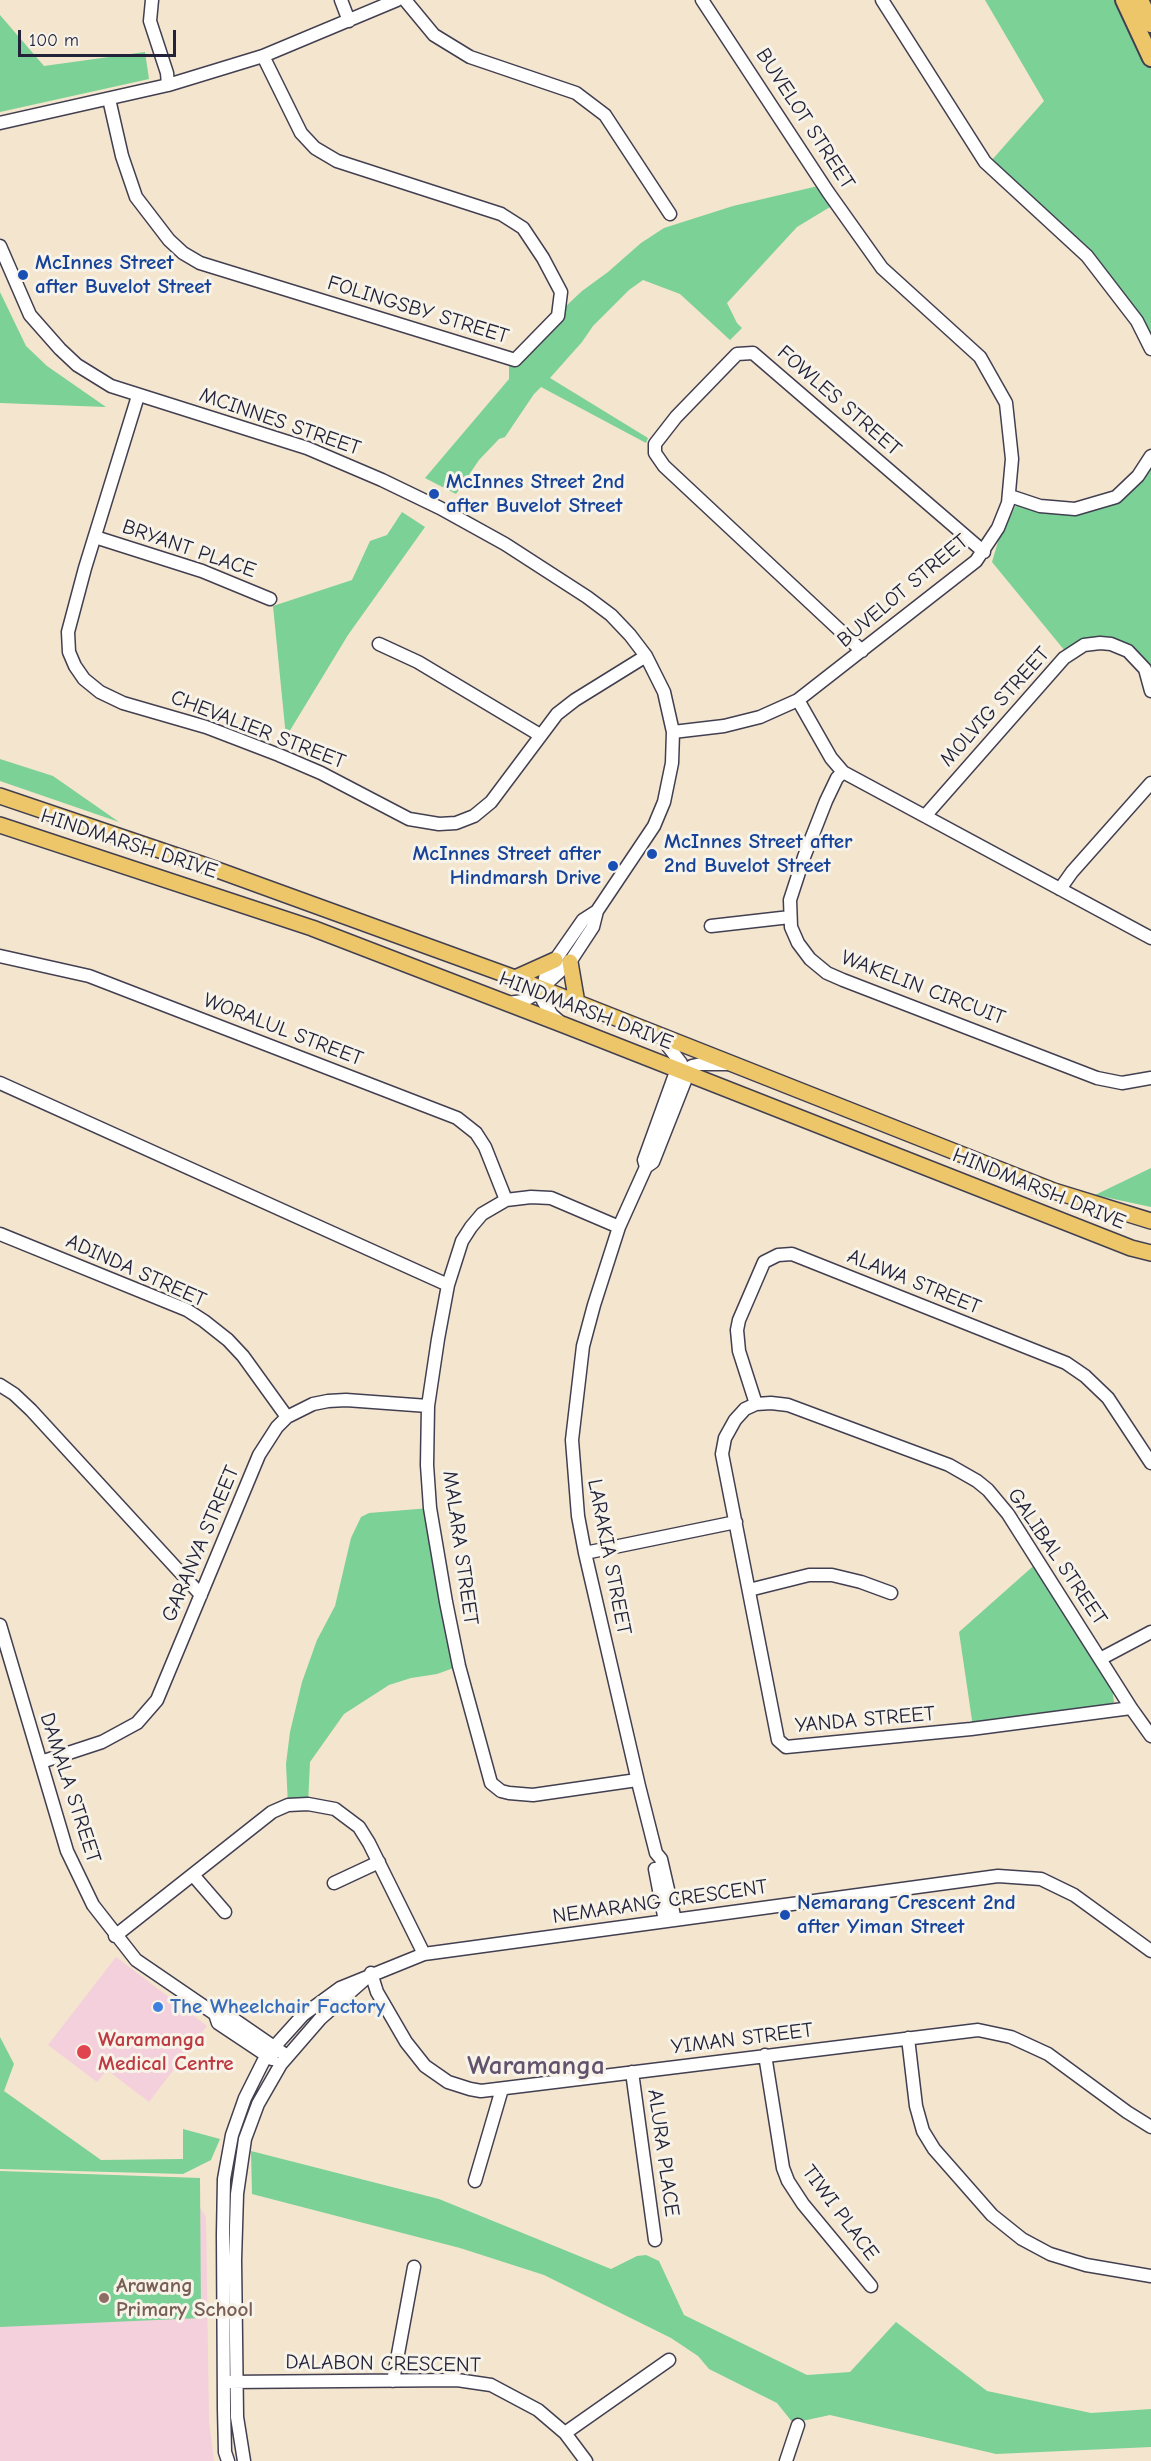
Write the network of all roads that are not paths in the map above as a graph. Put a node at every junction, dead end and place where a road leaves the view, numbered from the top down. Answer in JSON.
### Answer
{"nodes":[{"id":1,"x":152,"y":0,"type":"edge"},
{"id":2,"x":341,"y":0,"type":"edge"},
{"id":3,"x":397,"y":0,"type":"edge"},
{"id":4,"x":405,"y":0,"type":"edge"},
{"id":5,"x":702,"y":0,"type":"edge"},
{"id":6,"x":882,"y":0,"type":"edge"},
{"id":7,"x":1124,"y":0,"type":"edge"},
{"id":8,"x":1140,"y":0,"type":"edge"},
{"id":9,"x":349,"y":21,"type":"junction"},
{"id":10,"x":1151,"y":24,"type":"edge"},
{"id":11,"x":263,"y":56,"type":"junction"},
{"id":12,"x":1151,"y":58,"type":"edge"},
{"id":13,"x":168,"y":85,"type":"junction"},
{"id":14,"x":109,"y":99,"type":"junction"},
{"id":15,"x":0,"y":123,"type":"edge"},
{"id":16,"x":670,"y":214,"type":"dead end"},
{"id":17,"x":0,"y":246,"type":"edge"},
{"id":18,"x":1151,"y":349,"type":"edge"},
{"id":19,"x":138,"y":396,"type":"junction"},
{"id":20,"x":1151,"y":456,"type":"edge"},
{"id":21,"x":1010,"y":496,"type":"junction"},
{"id":22,"x":95,"y":537,"type":"junction"},
{"id":23,"x":984,"y":552,"type":"junction"},
{"id":24,"x":270,"y":599,"type":"dead end"},
{"id":25,"x":379,"y":644,"type":"dead end"},
{"id":26,"x":862,"y":651,"type":"junction"},
{"id":27,"x":646,"y":656,"type":"junction"},
{"id":28,"x":1151,"y":691,"type":"edge"},
{"id":29,"x":798,"y":700,"type":"junction"},
{"id":30,"x":673,"y":732,"type":"junction"},
{"id":31,"x":540,"y":735,"type":"junction"},
{"id":32,"x":843,"y":772,"type":"junction"},
{"id":33,"x":1151,"y":783,"type":"edge"},
{"id":34,"x":0,"y":796,"type":"edge"},
{"id":35,"x":925,"y":816,"type":"junction"},
{"id":36,"x":0,"y":825,"type":"edge"},
{"id":37,"x":1060,"y":889,"type":"junction"},
{"id":38,"x":790,"y":917,"type":"junction"},
{"id":39,"x":711,"y":926,"type":"dead end"},
{"id":40,"x":1151,"y":938,"type":"edge"},
{"id":41,"x":0,"y":956,"type":"edge"},
{"id":42,"x":563,"y":961,"type":"junction"},
{"id":43,"x":515,"y":978,"type":"junction"},
{"id":44,"x":543,"y":989,"type":"junction"},
{"id":45,"x":578,"y":1003,"type":"junction"},
{"id":46,"x":508,"y":1004,"type":"junction"},
{"id":47,"x":564,"y":1024,"type":"junction"},
{"id":48,"x":660,"y":1036,"type":"junction"},
{"id":49,"x":732,"y":1064,"type":"junction"},
{"id":50,"x":682,"y":1071,"type":"junction"},
{"id":51,"x":1151,"y":1078,"type":"edge"},
{"id":52,"x":0,"y":1083,"type":"edge"},
{"id":53,"x":506,"y":1200,"type":"junction"},
{"id":54,"x":1151,"y":1221,"type":"edge"},
{"id":55,"x":619,"y":1227,"type":"junction"},
{"id":56,"x":0,"y":1234,"type":"edge"},
{"id":57,"x":1151,"y":1253,"type":"edge"},
{"id":58,"x":448,"y":1285,"type":"junction"},
{"id":59,"x":0,"y":1384,"type":"edge"},
{"id":60,"x":756,"y":1404,"type":"junction"},
{"id":61,"x":428,"y":1406,"type":"junction"},
{"id":62,"x":287,"y":1417,"type":"junction"},
{"id":63,"x":1151,"y":1463,"type":"edge"},
{"id":64,"x":736,"y":1522,"type":"junction"},
{"id":65,"x":585,"y":1553,"type":"junction"},
{"id":66,"x":749,"y":1590,"type":"junction"},
{"id":67,"x":891,"y":1593,"type":"dead end"},
{"id":68,"x":201,"y":1595,"type":"junction"},
{"id":69,"x":0,"y":1625,"type":"edge"},
{"id":70,"x":1151,"y":1632,"type":"edge"},
{"id":71,"x":1101,"y":1658,"type":"junction"},
{"id":72,"x":1131,"y":1708,"type":"junction"},
{"id":73,"x":1151,"y":1736,"type":"edge"},
{"id":74,"x":41,"y":1762,"type":"junction"},
{"id":75,"x":637,"y":1780,"type":"junction"},
{"id":76,"x":379,"y":1862,"type":"junction"},
{"id":77,"x":192,"y":1875,"type":"junction"},
{"id":78,"x":334,"y":1884,"type":"dead end"},
{"id":79,"x":225,"y":1912,"type":"dead end"},
{"id":80,"x":670,"y":1921,"type":"junction"},
{"id":81,"x":115,"y":1936,"type":"junction"},
{"id":82,"x":1151,"y":1951,"type":"edge"},
{"id":83,"x":424,"y":1954,"type":"junction"},
{"id":84,"x":371,"y":1974,"type":"junction"},
{"id":85,"x":908,"y":2037,"type":"junction"},
{"id":86,"x":270,"y":2051,"type":"junction"},
{"id":87,"x":765,"y":2055,"type":"junction"},
{"id":88,"x":284,"y":2060,"type":"junction"},
{"id":89,"x":632,"y":2072,"type":"junction"},
{"id":90,"x":502,"y":2089,"type":"junction"},
{"id":91,"x":1151,"y":2127,"type":"edge"},
{"id":92,"x":233,"y":2167,"type":"junction"},
{"id":93,"x":475,"y":2181,"type":"dead end"},
{"id":94,"x":655,"y":2240,"type":"dead end"},
{"id":95,"x":414,"y":2267,"type":"dead end"},
{"id":96,"x":1151,"y":2276,"type":"edge"},
{"id":97,"x":871,"y":2286,"type":"dead end"},
{"id":98,"x":669,"y":2360,"type":"dead end"},
{"id":99,"x":393,"y":2381,"type":"junction"},
{"id":100,"x":223,"y":2382,"type":"junction"},
{"id":101,"x":236,"y":2382,"type":"junction"},
{"id":102,"x":798,"y":2425,"type":"dead end"},
{"id":103,"x":565,"y":2433,"type":"junction"},
{"id":104,"x":228,"y":2461,"type":"edge"},
{"id":105,"x":244,"y":2461,"type":"edge"},
{"id":106,"x":586,"y":2461,"type":"edge"},
{"id":107,"x":786,"y":2461,"type":"edge"}],
"edges":[{"from":1,"to":13,"type":"street"},
{"from":2,"to":9,"type":"street"},
{"from":3,"to":9,"type":"street"},
{"from":4,"to":16,"type":"street"},
{"from":5,"to":21,"type":"street","name":"BUVELOT STREET"},
{"from":6,"to":18,"type":"street"},
{"from":7,"to":12,"type":"highway"},
{"from":8,"to":10,"type":"highway"},
{"from":9,"to":11,"type":"street"},
{"from":11,"to":13,"type":"street"},
{"from":11,"to":14,"type":"street","name":"FOLINGSBY STREET"},
{"from":13,"to":14,"type":"street"},
{"from":14,"to":15,"type":"street"},
{"from":17,"to":19,"type":"street","name":"MCINNES STREET"},
{"from":19,"to":22,"type":"street","name":"CHEVALIER STREET"},
{"from":19,"to":27,"type":"street","name":"MCINNES STREET"},
{"from":20,"to":21,"type":"street"},
{"from":21,"to":23,"type":"street","name":"BUVELOT STREET"},
{"from":22,"to":24,"type":"street","name":"BRYANT PLACE"},
{"from":22,"to":31,"type":"street","name":"CHEVALIER STREET"},
{"from":23,"to":26,"type":"street","name":"BUVELOT STREET"},
{"from":23,"to":26,"type":"street","name":"FOWLES STREET"},
{"from":25,"to":31,"type":"street"},
{"from":26,"to":29,"type":"street","name":"BUVELOT STREET"},
{"from":27,"to":30,"type":"street","name":"MCINNES STREET"},
{"from":27,"to":31,"type":"street","name":"CHEVALIER STREET"},
{"from":28,"to":35,"type":"street","name":"MOLVIG STREET"},
{"from":29,"to":30,"type":"street","name":"BUVELOT STREET"},
{"from":29,"to":32,"type":"street"},
{"from":30,"to":42,"type":"street","name":"MCINNES STREET"},
{"from":32,"to":35,"type":"street"},
{"from":32,"to":38,"type":"street","name":"WAKELIN CIRCUIT"},
{"from":33,"to":37,"type":"street"},
{"from":34,"to":43,"type":"main road","name":"HINDMARSH DRIVE"},
{"from":35,"to":37,"type":"street"},
{"from":36,"to":46,"type":"main road","name":"HINDMARSH DRIVE"},
{"from":37,"to":40,"type":"street"},
{"from":38,"to":39,"type":"street"},
{"from":38,"to":51,"type":"street","name":"WAKELIN CIRCUIT"},
{"from":41,"to":53,"type":"street","name":"WORALUL STREET"},
{"from":42,"to":43,"type":"main road"},
{"from":42,"to":44,"type":"street","name":"MCINNES STREET"},
{"from":42,"to":45,"type":"main road"},
{"from":43,"to":44,"type":"main road","name":"HINDMARSH DRIVE"},
{"from":44,"to":45,"type":"main road","name":"HINDMARSH DRIVE"},
{"from":44,"to":46,"type":"street","name":"MCINNES STREET"},
{"from":44,"to":47,"type":"street"},
{"from":45,"to":48,"type":"main road","name":"HINDMARSH DRIVE"},
{"from":46,"to":47,"type":"main road","name":"HINDMARSH DRIVE"},
{"from":47,"to":50,"type":"main road","name":"HINDMARSH DRIVE"},
{"from":48,"to":49,"type":"main road","name":"HINDMARSH DRIVE"},
{"from":48,"to":50,"type":"street"},
{"from":49,"to":50,"type":"street"},
{"from":49,"to":54,"type":"main road","name":"HINDMARSH DRIVE"},
{"from":50,"to":55,"type":"street","name":"LARAKIA STREET"},
{"from":50,"to":57,"type":"main road","name":"HINDMARSH DRIVE"},
{"from":52,"to":58,"type":"street"},
{"from":53,"to":55,"type":"street","name":"MALARA STREET"},
{"from":53,"to":58,"type":"street","name":"MALARA STREET"},
{"from":55,"to":65,"type":"street","name":"LARAKIA STREET"},
{"from":56,"to":62,"type":"street","name":"ADINDA STREET"},
{"from":58,"to":61,"type":"street","name":"MALARA STREET"},
{"from":59,"to":68,"type":"street"},
{"from":60,"to":63,"type":"street","name":"ALAWA STREET"},
{"from":60,"to":64,"type":"street","name":"YANDA STREET"},
{"from":60,"to":71,"type":"street","name":"GALIBAL STREET"},
{"from":61,"to":62,"type":"street","name":"GARANYA STREET"},
{"from":61,"to":75,"type":"street","name":"MALARA STREET"},
{"from":62,"to":68,"type":"street","name":"GARANYA STREET"},
{"from":64,"to":65,"type":"street"},
{"from":64,"to":66,"type":"street","name":"YANDA STREET"},
{"from":65,"to":75,"type":"street","name":"LARAKIA STREET"},
{"from":66,"to":67,"type":"street"},
{"from":66,"to":72,"type":"street","name":"YANDA STREET"},
{"from":68,"to":74,"type":"street","name":"GARANYA STREET"},
{"from":69,"to":74,"type":"street","name":"DAMALA STREET"},
{"from":70,"to":71,"type":"street"},
{"from":71,"to":72,"type":"street","name":"GALIBAL STREET"},
{"from":72,"to":73,"type":"street","name":"GALIBAL STREET"},
{"from":74,"to":81,"type":"street","name":"DAMALA STREET"},
{"from":75,"to":80,"type":"street","name":"LARAKIA STREET"},
{"from":76,"to":77,"type":"street"},
{"from":76,"to":78,"type":"street"},
{"from":76,"to":83,"type":"street"},
{"from":77,"to":79,"type":"street"},
{"from":77,"to":81,"type":"street"},
{"from":80,"to":82,"type":"street","name":"NEMARANG CRESCENT"},
{"from":80,"to":83,"type":"street","name":"NEMARANG CRESCENT"},
{"from":81,"to":86,"type":"street","name":"DAMALA STREET"},
{"from":83,"to":84,"type":"street","name":"NEMARANG CRESCENT"},
{"from":84,"to":86,"type":"street","name":"NEMARANG CRESCENT"},
{"from":84,"to":88,"type":"street","name":"NEMARANG CRESCENT"},
{"from":84,"to":90,"type":"street","name":"YIMAN STREET"},
{"from":85,"to":87,"type":"street","name":"YIMAN STREET"},
{"from":85,"to":91,"type":"street","name":"YIMAN STREET"},
{"from":85,"to":96,"type":"street"},
{"from":86,"to":88,"type":"street","name":"DAMALA STREET"},
{"from":86,"to":92,"type":"street","name":"NEMARANG CRESCENT"},
{"from":87,"to":89,"type":"street","name":"YIMAN STREET"},
{"from":87,"to":97,"type":"street","name":"TIWI PLACE"},
{"from":88,"to":92,"type":"street","name":"NEMARANG CRESCENT"},
{"from":89,"to":90,"type":"street","name":"YIMAN STREET"},
{"from":89,"to":94,"type":"street","name":"ALURA PLACE"},
{"from":90,"to":93,"type":"street"},
{"from":92,"to":100,"type":"street","name":"NEMARANG CRESCENT"},
{"from":92,"to":101,"type":"street","name":"NEMARANG CRESCENT"},
{"from":95,"to":99,"type":"street"},
{"from":98,"to":103,"type":"street"},
{"from":99,"to":101,"type":"street","name":"DALABON CRESCENT"},
{"from":99,"to":103,"type":"street","name":"DALABON CRESCENT"},
{"from":100,"to":101,"type":"street","name":"DALABON CRESCENT"},
{"from":100,"to":104,"type":"street","name":"NEMARANG CRESCENT"},
{"from":101,"to":105,"type":"street","name":"NEMARANG CRESCENT"},
{"from":102,"to":107,"type":"street"},
{"from":103,"to":106,"type":"street","name":"DALABON CRESCENT"}]}
